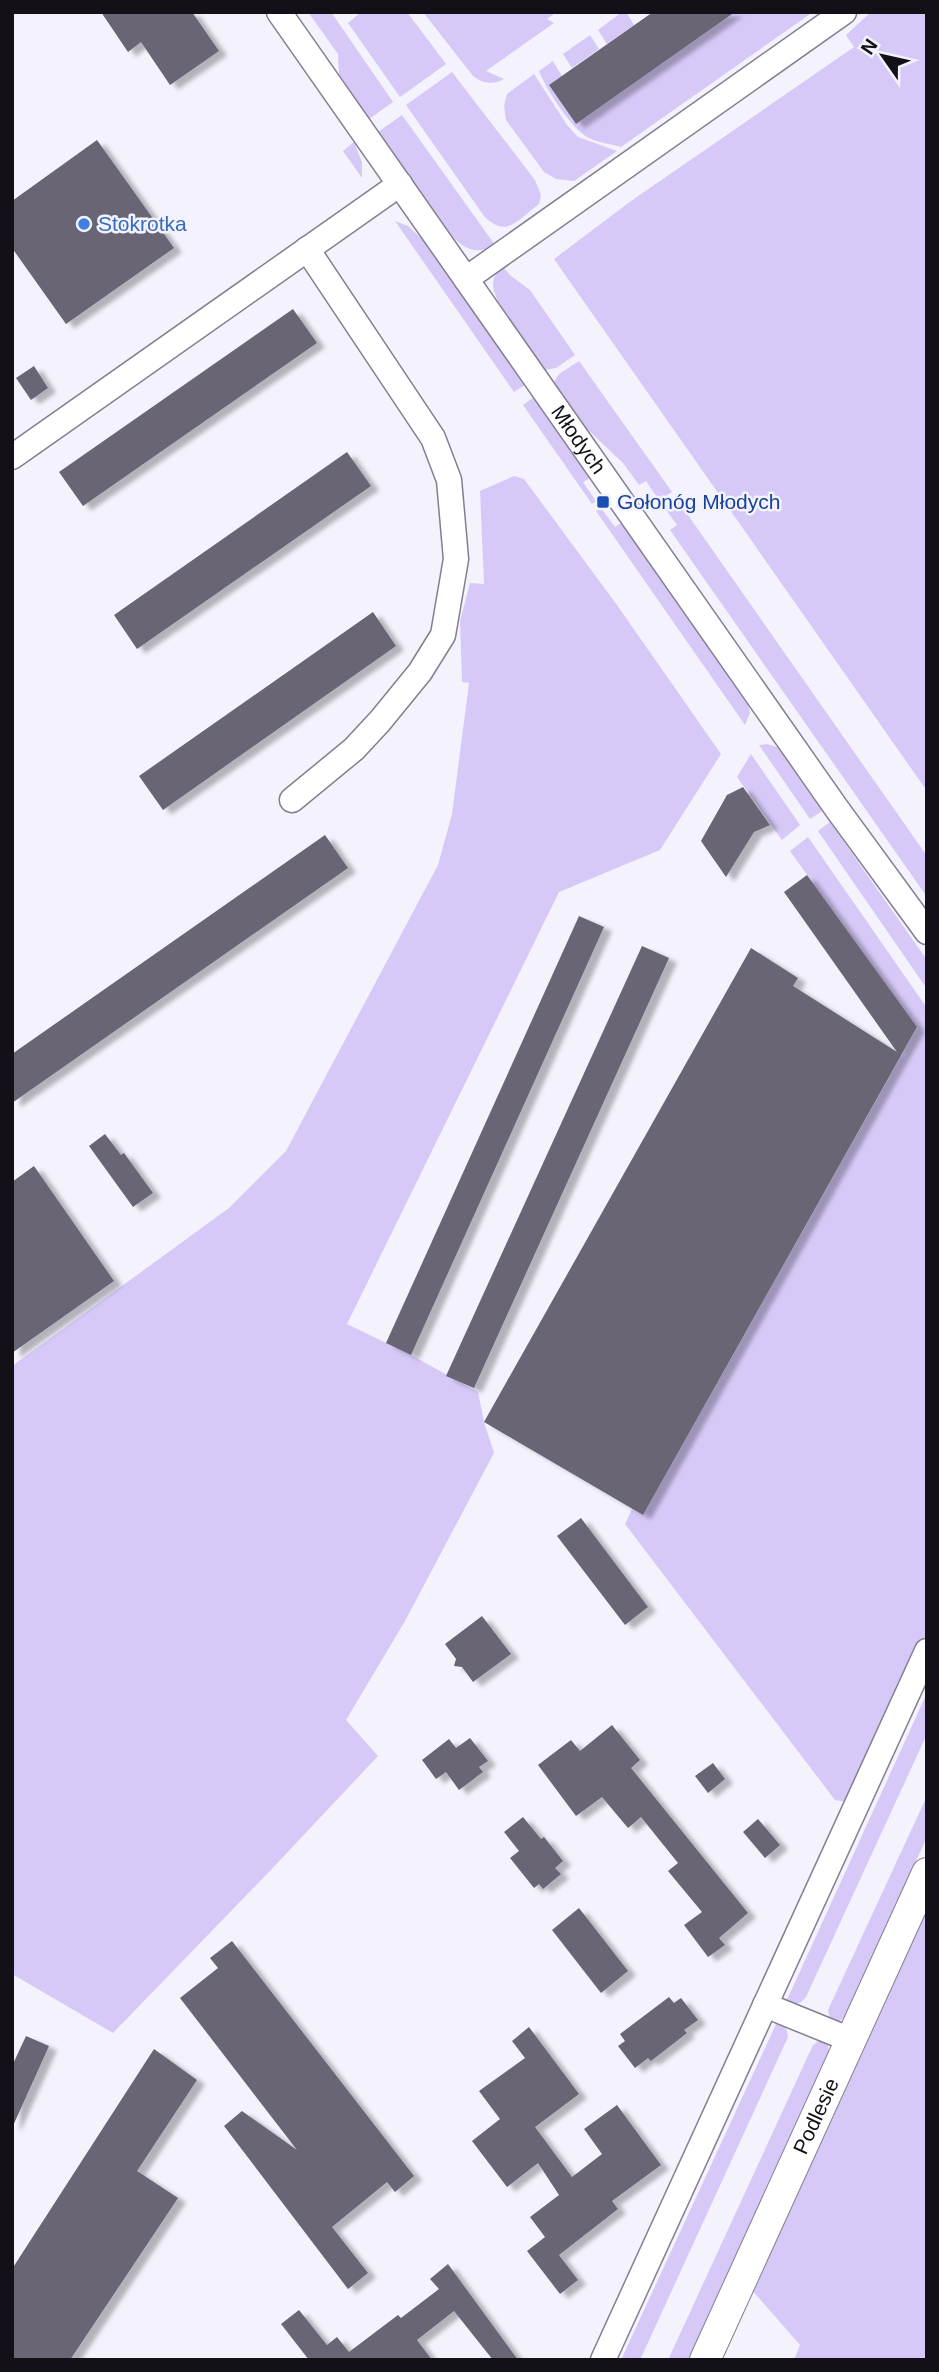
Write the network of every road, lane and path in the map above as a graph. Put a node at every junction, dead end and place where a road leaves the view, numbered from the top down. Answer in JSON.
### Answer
{"nodes":[{"id":1,"x":279,"y":12,"type":"edge"},
{"id":2,"x":844,"y":12,"type":"edge"},
{"id":3,"x":400,"y":184,"type":"junction"},
{"id":4,"x":307,"y":249,"type":"junction"},
{"id":5,"x":466,"y":279,"type":"junction"},
{"id":6,"x":12,"y":457,"type":"edge"},
{"id":7,"x":292,"y":800,"type":"dead end"},
{"id":8,"x":927,"y":933,"type":"edge"},
{"id":9,"x":927,"y":1651,"type":"edge"},
{"id":10,"x":927,"y":1872,"type":"edge"},
{"id":11,"x":765,"y":2005,"type":"junction"},
{"id":12,"x":850,"y":2040,"type":"junction"},
{"id":13,"x":603,"y":2360,"type":"edge"},
{"id":14,"x":705,"y":2360,"type":"edge"}],
"edges":[{"from":1,"to":3,"type":"street","name":"Młodych"},
{"from":2,"to":5,"type":"street"},
{"from":3,"to":4,"type":"street"},
{"from":3,"to":5,"type":"street","name":"Młodych"},
{"from":4,"to":6,"type":"street"},
{"from":4,"to":7,"type":"street"},
{"from":5,"to":8,"type":"street","name":"Młodych"},
{"from":9,"to":11,"type":"street"},
{"from":10,"to":12,"type":"street","name":"Podlesie"},
{"from":11,"to":12,"type":"street"},
{"from":11,"to":13,"type":"street"},
{"from":12,"to":14,"type":"street","name":"Podlesie"}]}
